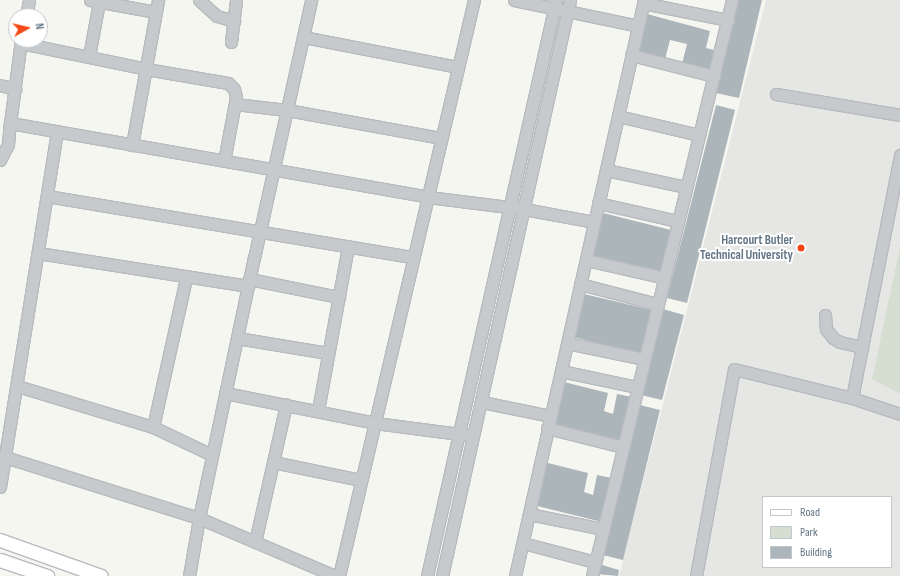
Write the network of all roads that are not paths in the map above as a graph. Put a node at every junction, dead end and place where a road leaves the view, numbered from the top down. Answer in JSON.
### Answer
{"nodes":[{"id":1,"x":158,"y":0,"type":"edge"},
{"id":2,"x":199,"y":0,"type":"edge"},
{"id":3,"x":236,"y":0,"type":"edge"},
{"id":4,"x":311,"y":0,"type":"edge"},
{"id":5,"x":474,"y":0,"type":"edge"},
{"id":6,"x":514,"y":0,"type":"edge"},
{"id":7,"x":732,"y":0,"type":"edge"},
{"id":8,"x":95,"y":1,"type":"edge"},
{"id":9,"x":643,"y":1,"type":"edge"},
{"id":10,"x":555,"y":4,"type":"edge"},
{"id":11,"x":569,"y":5,"type":"edge"},
{"id":12,"x":156,"y":12,"type":"junction"},
{"id":13,"x":728,"y":20,"type":"junction"},
{"id":14,"x":234,"y":21,"type":"junction"},
{"id":15,"x":638,"y":26,"type":"junction"},
{"id":16,"x":303,"y":37,"type":"junction"},
{"id":17,"x":231,"y":42,"type":"dead end"},
{"id":18,"x":20,"y":48,"type":"edge"},
{"id":19,"x":48,"y":48,"type":"edge"},
{"id":20,"x":631,"y":55,"type":"junction"},
{"id":21,"x":88,"y":56,"type":"junction"},
{"id":22,"x":458,"y":67,"type":"junction"},
{"id":23,"x":146,"y":69,"type":"junction"},
{"id":24,"x":714,"y":76,"type":"junction"},
{"id":25,"x":0,"y":86,"type":"edge"},
{"id":26,"x":14,"y":89,"type":"junction"},
{"id":27,"x":776,"y":94,"type":"dead end"},
{"id":28,"x":235,"y":104,"type":"junction"},
{"id":29,"x":287,"y":110,"type":"junction"},
{"id":30,"x":900,"y":115,"type":"edge"},
{"id":31,"x":618,"y":116,"type":"junction"},
{"id":32,"x":10,"y":123,"type":"junction"},
{"id":33,"x":57,"y":133,"type":"junction"},
{"id":34,"x":698,"y":135,"type":"junction"},
{"id":35,"x":441,"y":138,"type":"junction"},
{"id":36,"x":132,"y":145,"type":"junction"},
{"id":37,"x":900,"y":155,"type":"edge"},
{"id":38,"x":0,"y":160,"type":"edge"},
{"id":39,"x":224,"y":161,"type":"junction"},
{"id":40,"x":273,"y":169,"type":"junction"},
{"id":41,"x":606,"y":170,"type":"junction"},
{"id":42,"x":685,"y":186,"type":"junction"},
{"id":43,"x":47,"y":196,"type":"junction"},
{"id":44,"x":428,"y":197,"type":"junction"},
{"id":45,"x":598,"y":203,"type":"junction"},
{"id":46,"x":510,"y":208,"type":"junction"},
{"id":47,"x":524,"y":209,"type":"junction"},
{"id":48,"x":677,"y":221,"type":"junction"},
{"id":49,"x":594,"y":222,"type":"junction"},
{"id":50,"x":259,"y":233,"type":"junction"},
{"id":51,"x":348,"y":247,"type":"junction"},
{"id":52,"x":38,"y":253,"type":"junction"},
{"id":53,"x":413,"y":257,"type":"junction"},
{"id":54,"x":586,"y":260,"type":"junction"},
{"id":55,"x":186,"y":278,"type":"junction"},
{"id":56,"x":665,"y":278,"type":"junction"},
{"id":57,"x":248,"y":282,"type":"junction"},
{"id":58,"x":580,"y":284,"type":"junction"},
{"id":59,"x":339,"y":297,"type":"junction"},
{"id":60,"x":657,"y":304,"type":"junction"},
{"id":61,"x":825,"y":315,"type":"dead end"},
{"id":62,"x":237,"y":338,"type":"junction"},
{"id":63,"x":567,"y":343,"type":"junction"},
{"id":64,"x":862,"y":347,"type":"junction"},
{"id":65,"x":328,"y":353,"type":"junction"},
{"id":66,"x":644,"y":359,"type":"junction"},
{"id":67,"x":561,"y":371,"type":"junction"},
{"id":68,"x":17,"y":386,"type":"junction"},
{"id":69,"x":637,"y":387,"type":"junction"},
{"id":70,"x":225,"y":393,"type":"junction"},
{"id":71,"x":852,"y":398,"type":"junction"},
{"id":72,"x":482,"y":402,"type":"junction"},
{"id":73,"x":286,"y":404,"type":"junction"},
{"id":74,"x":318,"y":410,"type":"junction"},
{"id":75,"x":900,"y":414,"type":"edge"},
{"id":76,"x":550,"y":416,"type":"junction"},
{"id":77,"x":375,"y":423,"type":"junction"},
{"id":78,"x":153,"y":427,"type":"junction"},
{"id":79,"x":547,"y":428,"type":"junction"},
{"id":80,"x":459,"y":433,"type":"junction"},
{"id":81,"x":474,"y":436,"type":"junction"},
{"id":82,"x":623,"y":447,"type":"junction"},
{"id":83,"x":212,"y":455,"type":"junction"},
{"id":84,"x":5,"y":457,"type":"junction"},
{"id":85,"x":273,"y":462,"type":"junction"},
{"id":86,"x":361,"y":480,"type":"junction"},
{"id":87,"x":0,"y":487,"type":"edge"},
{"id":88,"x":529,"y":514,"type":"junction"},
{"id":89,"x":199,"y":518,"type":"junction"},
{"id":90,"x":603,"y":529,"type":"junction"},
{"id":91,"x":0,"y":540,"type":"edge"},
{"id":92,"x":256,"y":542,"type":"junction"},
{"id":93,"x":523,"y":543,"type":"junction"},
{"id":94,"x":0,"y":560,"type":"edge"},
{"id":95,"x":595,"y":562,"type":"junction"},
{"id":96,"x":47,"y":576,"type":"edge"},
{"id":97,"x":101,"y":576,"type":"edge"},
{"id":98,"x":189,"y":576,"type":"edge"},
{"id":99,"x":335,"y":576,"type":"edge"},
{"id":100,"x":339,"y":576,"type":"edge"},
{"id":101,"x":427,"y":576,"type":"edge"},
{"id":102,"x":442,"y":576,"type":"edge"},
{"id":103,"x":516,"y":576,"type":"edge"},
{"id":104,"x":592,"y":576,"type":"edge"},
{"id":105,"x":696,"y":576,"type":"edge"}],
"edges":[{"from":1,"to":12,"type":"street"},
{"from":2,"to":14,"type":"street"},
{"from":3,"to":14,"type":"street"},
{"from":4,"to":16,"type":"street"},
{"from":5,"to":22,"type":"street"},
{"from":6,"to":10,"type":"street"},
{"from":7,"to":13,"type":"street"},
{"from":8,"to":12,"type":"street"},
{"from":8,"to":21,"type":"street"},
{"from":9,"to":13,"type":"street"},
{"from":9,"to":15,"type":"street"},
{"from":10,"to":11,"type":"street"},
{"from":10,"to":46,"type":"street"},
{"from":11,"to":15,"type":"street"},
{"from":11,"to":47,"type":"street"},
{"from":12,"to":23,"type":"street"},
{"from":13,"to":24,"type":"street"},
{"from":14,"to":17,"type":"street"},
{"from":15,"to":20,"type":"street"},
{"from":16,"to":22,"type":"street"},
{"from":16,"to":29,"type":"street"},
{"from":18,"to":26,"type":"street"},
{"from":19,"to":21,"type":"street"},
{"from":20,"to":24,"type":"street"},
{"from":20,"to":31,"type":"street"},
{"from":21,"to":23,"type":"street"},
{"from":22,"to":35,"type":"street"},
{"from":23,"to":28,"type":"street"},
{"from":23,"to":36,"type":"street"},
{"from":24,"to":34,"type":"street"},
{"from":25,"to":26,"type":"street"},
{"from":26,"to":32,"type":"street"},
{"from":27,"to":30,"type":"street"},
{"from":28,"to":29,"type":"street"},
{"from":28,"to":39,"type":"street"},
{"from":29,"to":35,"type":"street"},
{"from":29,"to":40,"type":"street"},
{"from":31,"to":34,"type":"street"},
{"from":31,"to":41,"type":"street"},
{"from":32,"to":33,"type":"street"},
{"from":32,"to":38,"type":"street"},
{"from":33,"to":36,"type":"street"},
{"from":33,"to":43,"type":"street"},
{"from":34,"to":42,"type":"street"},
{"from":35,"to":44,"type":"street"},
{"from":36,"to":39,"type":"street"},
{"from":37,"to":64,"type":"street"},
{"from":39,"to":40,"type":"street"},
{"from":40,"to":44,"type":"street"},
{"from":40,"to":50,"type":"street"},
{"from":41,"to":42,"type":"street"},
{"from":41,"to":45,"type":"street"},
{"from":42,"to":48,"type":"street"},
{"from":43,"to":50,"type":"street"},
{"from":43,"to":52,"type":"street"},
{"from":44,"to":46,"type":"street"},
{"from":44,"to":53,"type":"street"},
{"from":45,"to":48,"type":"street"},
{"from":45,"to":49,"type":"street"},
{"from":46,"to":47,"type":"street"},
{"from":46,"to":80,"type":"street"},
{"from":47,"to":49,"type":"street"},
{"from":47,"to":72,"type":"street"},
{"from":48,"to":56,"type":"street"},
{"from":49,"to":54,"type":"street"},
{"from":50,"to":51,"type":"street"},
{"from":50,"to":57,"type":"street"},
{"from":51,"to":53,"type":"street"},
{"from":51,"to":59,"type":"street"},
{"from":52,"to":55,"type":"street"},
{"from":52,"to":68,"type":"street"},
{"from":53,"to":77,"type":"street"},
{"from":54,"to":56,"type":"street"},
{"from":54,"to":58,"type":"street"},
{"from":55,"to":57,"type":"street"},
{"from":55,"to":78,"type":"street"},
{"from":56,"to":60,"type":"street"},
{"from":57,"to":59,"type":"street"},
{"from":57,"to":62,"type":"street"},
{"from":58,"to":60,"type":"street"},
{"from":58,"to":63,"type":"street"},
{"from":59,"to":65,"type":"street"},
{"from":60,"to":66,"type":"street"},
{"from":61,"to":64,"type":"street"},
{"from":62,"to":65,"type":"street"},
{"from":62,"to":70,"type":"street"},
{"from":63,"to":66,"type":"street"},
{"from":63,"to":67,"type":"street"},
{"from":64,"to":71,"type":"street"},
{"from":65,"to":74,"type":"street"},
{"from":66,"to":69,"type":"street"},
{"from":67,"to":69,"type":"street"},
{"from":67,"to":76,"type":"street"},
{"from":68,"to":78,"type":"street"},
{"from":68,"to":84,"type":"street"},
{"from":69,"to":82,"type":"street"},
{"from":70,"to":73,"type":"street"},
{"from":70,"to":83,"type":"street"},
{"from":71,"to":75,"type":"street"},
{"from":71,"to":105,"type":"street"},
{"from":72,"to":76,"type":"street"},
{"from":72,"to":81,"type":"street"},
{"from":73,"to":74,"type":"street"},
{"from":73,"to":85,"type":"street"},
{"from":74,"to":77,"type":"street"},
{"from":76,"to":79,"type":"street"},
{"from":77,"to":80,"type":"street"},
{"from":77,"to":86,"type":"street"},
{"from":78,"to":83,"type":"street"},
{"from":79,"to":82,"type":"street"},
{"from":79,"to":88,"type":"street"},
{"from":80,"to":81,"type":"street"},
{"from":80,"to":101,"type":"street"},
{"from":81,"to":102,"type":"street"},
{"from":82,"to":90,"type":"street"},
{"from":83,"to":89,"type":"street"},
{"from":84,"to":87,"type":"street"},
{"from":84,"to":89,"type":"street"},
{"from":85,"to":86,"type":"street"},
{"from":85,"to":92,"type":"street"},
{"from":86,"to":100,"type":"street"},
{"from":88,"to":90,"type":"street"},
{"from":88,"to":93,"type":"street"},
{"from":89,"to":92,"type":"street"},
{"from":89,"to":98,"type":"street"},
{"from":90,"to":95,"type":"street"},
{"from":91,"to":97,"type":"main road"},
{"from":92,"to":99,"type":"street"},
{"from":93,"to":95,"type":"street"},
{"from":93,"to":103,"type":"street"},
{"from":94,"to":96,"type":"main road"},
{"from":95,"to":104,"type":"street"}]}
